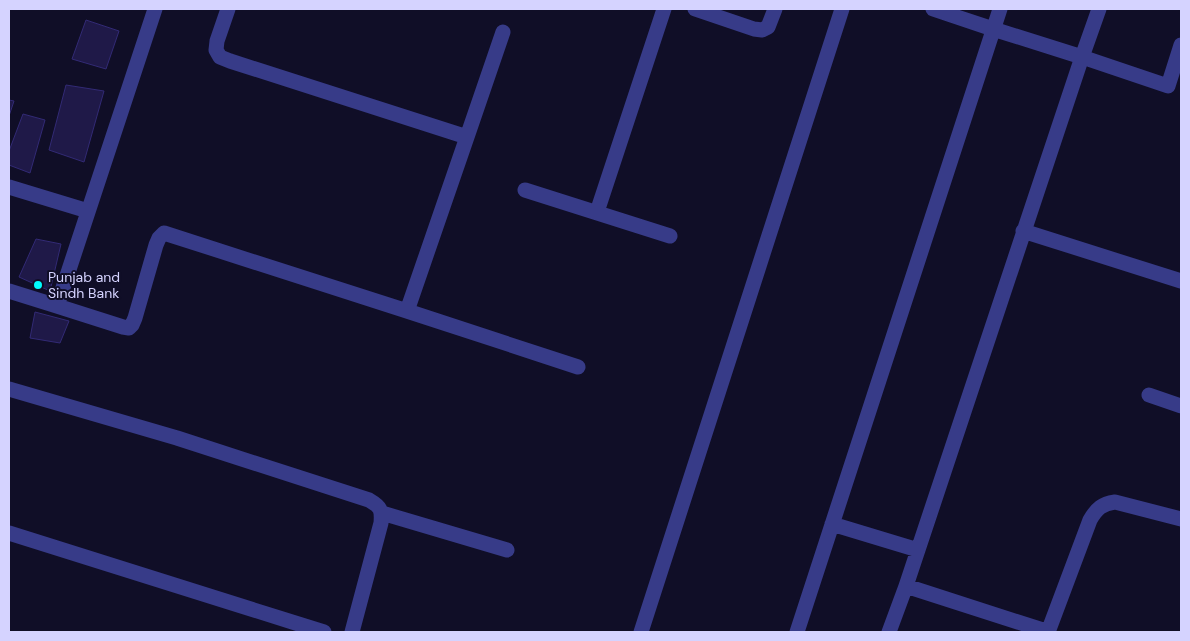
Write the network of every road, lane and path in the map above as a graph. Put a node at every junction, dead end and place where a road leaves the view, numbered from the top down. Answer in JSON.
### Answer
{"nodes":[{"id":1,"x":155,"y":9,"type":"edge"},
{"id":2,"x":228,"y":9,"type":"edge"},
{"id":3,"x":664,"y":9,"type":"edge"},
{"id":4,"x":695,"y":9,"type":"edge"},
{"id":5,"x":775,"y":9,"type":"edge"},
{"id":6,"x":842,"y":9,"type":"edge"},
{"id":7,"x":933,"y":9,"type":"edge"},
{"id":8,"x":1000,"y":9,"type":"edge"},
{"id":9,"x":1099,"y":9,"type":"edge"},
{"id":10,"x":993,"y":29,"type":"junction"},
{"id":11,"x":503,"y":32,"type":"dead end"},
{"id":12,"x":1181,"y":45,"type":"edge"},
{"id":13,"x":1082,"y":57,"type":"junction"},
{"id":14,"x":1175,"y":88,"type":"edge"},
{"id":15,"x":467,"y":137,"type":"junction"},
{"id":16,"x":9,"y":186,"type":"edge"},
{"id":17,"x":525,"y":190,"type":"dead end"},
{"id":18,"x":88,"y":211,"type":"junction"},
{"id":19,"x":597,"y":212,"type":"junction"},
{"id":20,"x":1024,"y":231,"type":"junction"},
{"id":21,"x":670,"y":236,"type":"dead end"},
{"id":22,"x":1181,"y":281,"type":"edge"},
{"id":23,"x":9,"y":291,"type":"edge"},
{"id":24,"x":57,"y":306,"type":"junction"},
{"id":25,"x":407,"y":311,"type":"junction"},
{"id":26,"x":578,"y":366,"type":"dead end"},
{"id":27,"x":9,"y":388,"type":"edge"},
{"id":28,"x":1149,"y":395,"type":"dead end"},
{"id":29,"x":1181,"y":406,"type":"edge"},
{"id":30,"x":382,"y":513,"type":"junction"},
{"id":31,"x":1181,"y":519,"type":"edge"},
{"id":32,"x":832,"y":524,"type":"junction"},
{"id":33,"x":9,"y":533,"type":"edge"},
{"id":34,"x":507,"y":550,"type":"dead end"},
{"id":35,"x":918,"y":550,"type":"junction"},
{"id":36,"x":906,"y":586,"type":"junction"},
{"id":37,"x":324,"y":632,"type":"edge"},
{"id":38,"x":352,"y":632,"type":"edge"},
{"id":39,"x":641,"y":632,"type":"edge"},
{"id":40,"x":797,"y":632,"type":"edge"},
{"id":41,"x":889,"y":632,"type":"edge"},
{"id":42,"x":1049,"y":632,"type":"edge"}],
"edges":[{"from":1,"to":18,"type":"street"},
{"from":2,"to":15,"type":"street"},
{"from":3,"to":19,"type":"street"},
{"from":4,"to":5,"type":"street"},
{"from":6,"to":39,"type":"street"},
{"from":7,"to":10,"type":"street"},
{"from":8,"to":10,"type":"street"},
{"from":9,"to":13,"type":"street"},
{"from":10,"to":13,"type":"street"},
{"from":10,"to":32,"type":"street"},
{"from":11,"to":15,"type":"street"},
{"from":12,"to":14,"type":"street"},
{"from":13,"to":14,"type":"street"},
{"from":13,"to":20,"type":"street"},
{"from":15,"to":25,"type":"street"},
{"from":16,"to":18,"type":"street"},
{"from":17,"to":19,"type":"street"},
{"from":18,"to":24,"type":"street"},
{"from":19,"to":21,"type":"street"},
{"from":20,"to":22,"type":"street"},
{"from":20,"to":35,"type":"street"},
{"from":23,"to":24,"type":"street"},
{"from":24,"to":25,"type":"street"},
{"from":25,"to":26,"type":"street"},
{"from":27,"to":30,"type":"street"},
{"from":28,"to":29,"type":"street"},
{"from":30,"to":34,"type":"street"},
{"from":30,"to":38,"type":"street"},
{"from":31,"to":42,"type":"street"},
{"from":32,"to":35,"type":"street"},
{"from":32,"to":40,"type":"street"},
{"from":33,"to":37,"type":"street"},
{"from":35,"to":36,"type":"street"},
{"from":36,"to":41,"type":"street"},
{"from":36,"to":42,"type":"street"}]}
